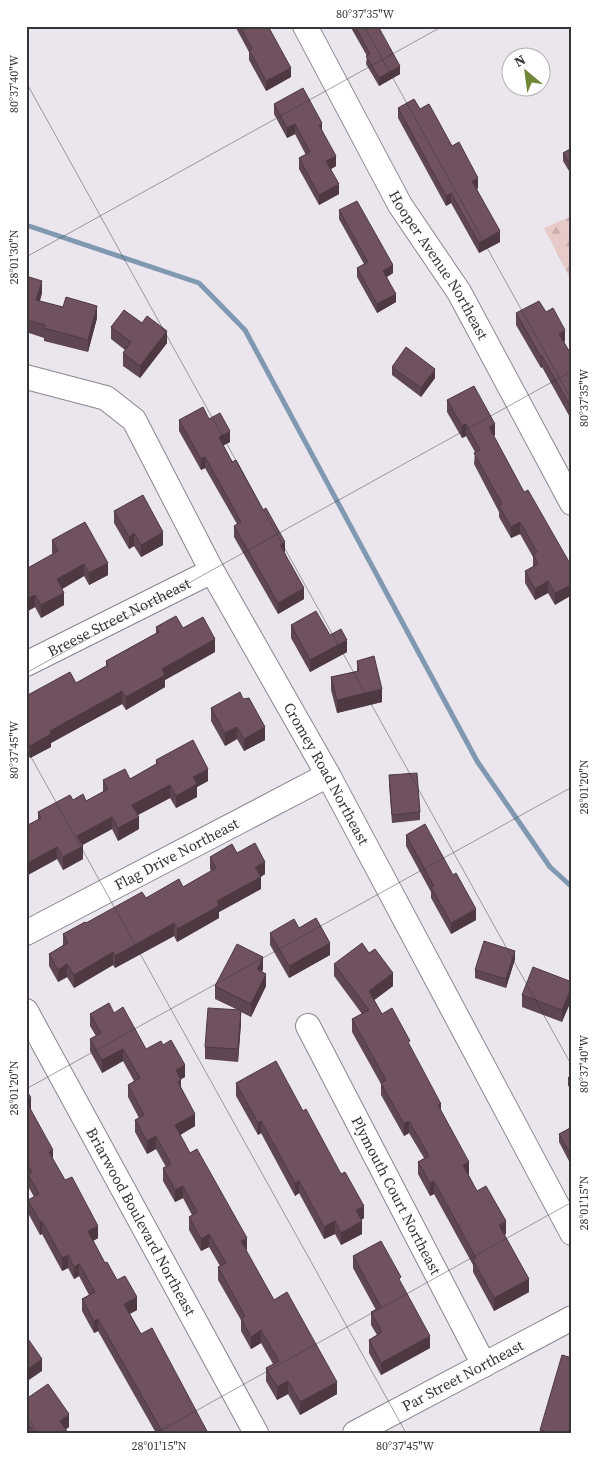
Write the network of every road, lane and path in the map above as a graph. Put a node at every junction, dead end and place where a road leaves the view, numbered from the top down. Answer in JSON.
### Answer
{"nodes":[{"id":1,"x":305,"y":26,"type":"edge"},
{"id":2,"x":26,"y":377,"type":"edge"},
{"id":3,"x":572,"y":503,"type":"edge"},
{"id":4,"x":212,"y":571,"type":"junction"},
{"id":5,"x":26,"y":664,"type":"edge"},
{"id":6,"x":328,"y":775,"type":"junction"},
{"id":7,"x":26,"y":933,"type":"edge"},
{"id":8,"x":26,"y":1010,"type":"edge"},
{"id":9,"x":308,"y":1026,"type":"dead end"},
{"id":10,"x":572,"y":1233,"type":"edge"},
{"id":11,"x":572,"y":1318,"type":"edge"},
{"id":12,"x":484,"y":1365,"type":"junction"},
{"id":13,"x":256,"y":1433,"type":"edge"},
{"id":14,"x":355,"y":1433,"type":"edge"}],
"edges":[{"from":1,"to":3,"type":"street","name":"Hooper Avenue Northeast"},
{"from":2,"to":4,"type":"street","name":"Cromey Road Northeast"},
{"from":4,"to":5,"type":"street","name":"Breese Street Northeast"},
{"from":4,"to":6,"type":"street","name":"Cromey Road Northeast"},
{"from":6,"to":7,"type":"street","name":"Flag Drive Northeast"},
{"from":6,"to":10,"type":"street","name":"Cromey Road Northeast"},
{"from":8,"to":13,"type":"street","name":"Briarwood Boulevard Northeast"},
{"from":9,"to":12,"type":"street","name":"Plymouth Court Northeast"},
{"from":11,"to":12,"type":"street","name":"Par Street Northeast"},
{"from":12,"to":14,"type":"street","name":"Par Street Northeast"}]}
